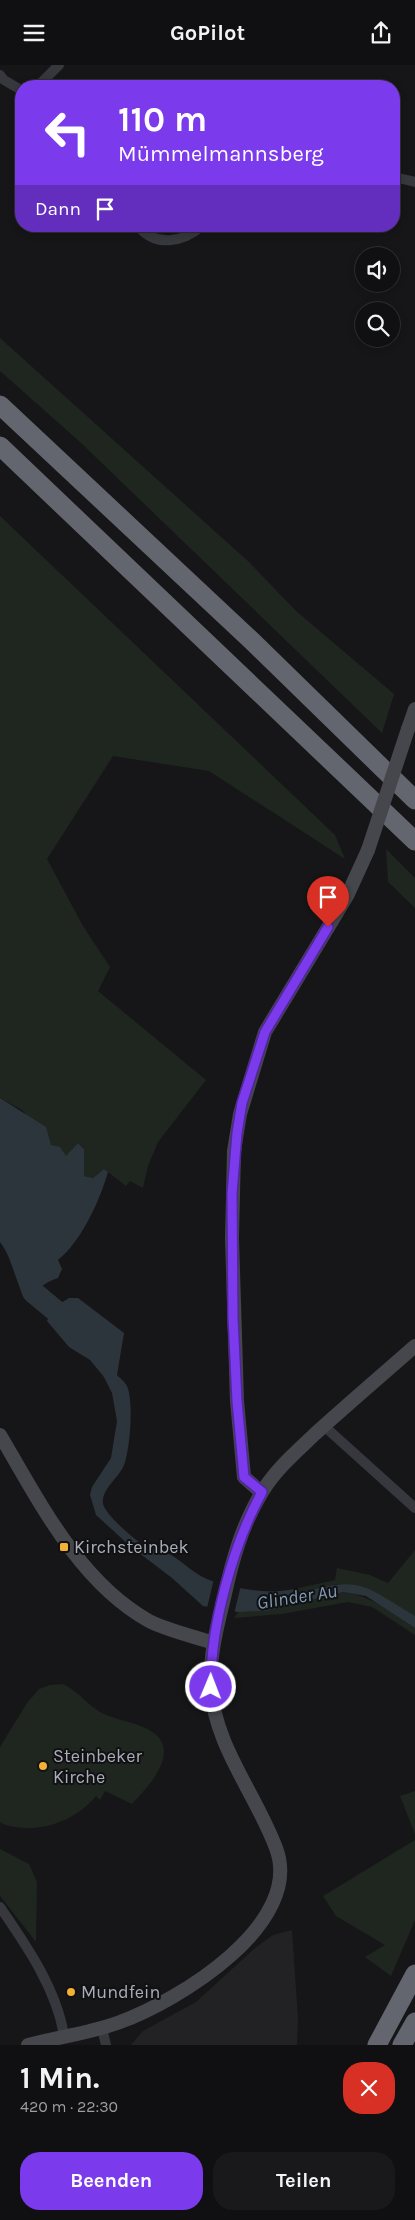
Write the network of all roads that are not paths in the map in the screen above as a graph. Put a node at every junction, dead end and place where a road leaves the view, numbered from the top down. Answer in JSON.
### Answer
{"nodes":[{"id":1,"x":59,"y":65,"type":"edge"},
{"id":2,"x":0,"y":75,"type":"edge"},
{"id":3,"x":44,"y":80,"type":"edge"},
{"id":4,"x":15,"y":86,"type":"edge"},
{"id":5,"x":400,"y":178,"type":"edge"},
{"id":6,"x":415,"y":182,"type":"edge"},
{"id":7,"x":145,"y":232,"type":"edge"},
{"id":8,"x":192,"y":232,"type":"edge"},
{"id":9,"x":0,"y":405,"type":"edge"},
{"id":10,"x":0,"y":446,"type":"edge"},
{"id":11,"x":415,"y":709,"type":"edge"},
{"id":12,"x":415,"y":800,"type":"edge"},
{"id":13,"x":415,"y":841,"type":"edge"},
{"id":14,"x":415,"y":1346,"type":"edge"},
{"id":15,"x":324,"y":1426,"type":"junction"},
{"id":16,"x":0,"y":1435,"type":"edge"},
{"id":17,"x":262,"y":1492,"type":"junction"},
{"id":18,"x":415,"y":1508,"type":"edge"},
{"id":19,"x":214,"y":1643,"type":"junction"},
{"id":20,"x":0,"y":1907,"type":"edge"},
{"id":21,"x":415,"y":1974,"type":"edge"},
{"id":22,"x":415,"y":2022,"type":"edge"},
{"id":23,"x":102,"y":2028,"type":"junction"},
{"id":24,"x":64,"y":2036,"type":"junction"},
{"id":25,"x":28,"y":2045,"type":"edge"},
{"id":26,"x":106,"y":2045,"type":"edge"},
{"id":27,"x":376,"y":2045,"type":"edge"},
{"id":28,"x":402,"y":2045,"type":"edge"}],
"edges":[{"from":1,"to":3,"type":"street"},
{"from":2,"to":4,"type":"street"},
{"from":5,"to":6,"type":"street"},
{"from":7,"to":8,"type":"street"},
{"from":9,"to":12,"type":"highway"},
{"from":10,"to":13,"type":"highway"},
{"from":11,"to":17,"type":"street","bridge":true},
{"from":14,"to":15,"type":"street"},
{"from":15,"to":17,"type":"street"},
{"from":15,"to":18,"type":"street"},
{"from":16,"to":19,"type":"street"},
{"from":17,"to":19,"type":"street"},
{"from":19,"to":23,"type":"street"},
{"from":20,"to":24,"type":"street"},
{"from":21,"to":27,"type":"highway"},
{"from":22,"to":28,"type":"highway"},
{"from":23,"to":24,"type":"street"},
{"from":23,"to":26,"type":"street"},
{"from":24,"to":25,"type":"street"}]}
